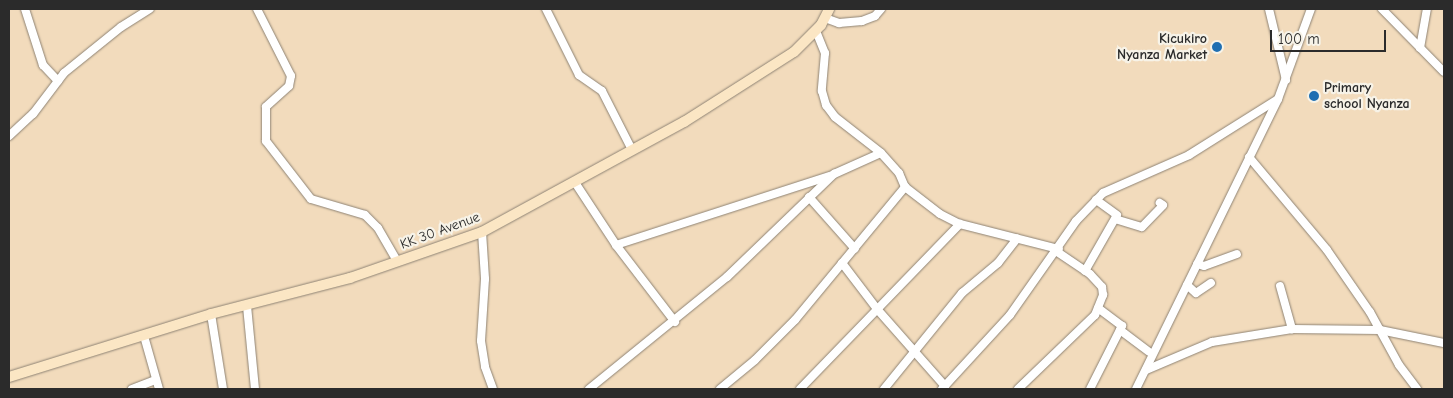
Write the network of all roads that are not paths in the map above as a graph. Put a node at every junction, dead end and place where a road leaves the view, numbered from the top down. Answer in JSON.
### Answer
{"nodes":[{"id":1,"x":25,"y":9,"type":"edge"},
{"id":2,"x":150,"y":9,"type":"edge"},
{"id":3,"x":257,"y":9,"type":"edge"},
{"id":4,"x":546,"y":9,"type":"edge"},
{"id":5,"x":881,"y":9,"type":"edge"},
{"id":6,"x":1269,"y":9,"type":"edge"},
{"id":7,"x":1311,"y":9,"type":"edge"},
{"id":8,"x":1382,"y":9,"type":"edge"},
{"id":9,"x":1427,"y":9,"type":"edge"},
{"id":10,"x":827,"y":14,"type":"edge"},
{"id":11,"x":816,"y":31,"type":"junction"},
{"id":12,"x":1420,"y":48,"type":"junction"},
{"id":13,"x":1444,"y":72,"type":"edge"},
{"id":14,"x":1286,"y":80,"type":"junction"},
{"id":15,"x":58,"y":81,"type":"junction"},
{"id":16,"x":1278,"y":99,"type":"junction"},
{"id":17,"x":9,"y":136,"type":"edge"},
{"id":18,"x":632,"y":150,"type":"junction"},
{"id":19,"x":881,"y":153,"type":"junction"},
{"id":20,"x":1249,"y":157,"type":"junction"},
{"id":21,"x":834,"y":174,"type":"junction"},
{"id":22,"x":576,"y":184,"type":"junction"},
{"id":23,"x":905,"y":187,"type":"junction"},
{"id":24,"x":809,"y":197,"type":"junction"},
{"id":25,"x":1096,"y":200,"type":"junction"},
{"id":26,"x":1160,"y":203,"type":"dead end"},
{"id":27,"x":1115,"y":219,"type":"junction"},
{"id":28,"x":960,"y":224,"type":"junction"},
{"id":29,"x":482,"y":232,"type":"junction"},
{"id":30,"x":1017,"y":238,"type":"junction"},
{"id":31,"x":616,"y":246,"type":"junction"},
{"id":32,"x":855,"y":248,"type":"junction"},
{"id":33,"x":1058,"y":251,"type":"junction"},
{"id":34,"x":1237,"y":254,"type":"dead end"},
{"id":35,"x":398,"y":262,"type":"junction"},
{"id":36,"x":842,"y":262,"type":"junction"},
{"id":37,"x":1197,"y":264,"type":"junction"},
{"id":38,"x":1085,"y":271,"type":"junction"},
{"id":39,"x":1211,"y":283,"type":"dead end"},
{"id":40,"x":1187,"y":285,"type":"junction"},
{"id":41,"x":1280,"y":286,"type":"dead end"},
{"id":42,"x":247,"y":306,"type":"junction"},
{"id":43,"x":1098,"y":308,"type":"junction"},
{"id":44,"x":877,"y":309,"type":"junction"},
{"id":45,"x":211,"y":314,"type":"junction"},
{"id":46,"x":675,"y":322,"type":"junction"},
{"id":47,"x":1292,"y":329,"type":"junction"},
{"id":48,"x":1120,"y":330,"type":"junction"},
{"id":49,"x":1380,"y":330,"type":"junction"},
{"id":50,"x":144,"y":336,"type":"junction"},
{"id":51,"x":1444,"y":343,"type":"edge"},
{"id":52,"x":915,"y":352,"type":"junction"},
{"id":53,"x":1149,"y":352,"type":"dead end"},
{"id":54,"x":1146,"y":370,"type":"junction"},
{"id":55,"x":9,"y":377,"type":"edge"},
{"id":56,"x":155,"y":380,"type":"junction"},
{"id":57,"x":943,"y":387,"type":"edge"},
{"id":58,"x":132,"y":389,"type":"edge"},
{"id":59,"x":159,"y":389,"type":"edge"},
{"id":60,"x":223,"y":389,"type":"edge"},
{"id":61,"x":255,"y":389,"type":"edge"},
{"id":62,"x":493,"y":389,"type":"edge"},
{"id":63,"x":589,"y":389,"type":"edge"},
{"id":64,"x":720,"y":389,"type":"edge"},
{"id":65,"x":800,"y":389,"type":"edge"},
{"id":66,"x":884,"y":389,"type":"edge"},
{"id":67,"x":1018,"y":389,"type":"edge"},
{"id":68,"x":1090,"y":389,"type":"edge"},
{"id":69,"x":1136,"y":389,"type":"edge"},
{"id":70,"x":1417,"y":389,"type":"edge"}],
"edges":[{"from":1,"to":15,"type":"street"},
{"from":2,"to":15,"type":"street"},
{"from":3,"to":35,"type":"street"},
{"from":4,"to":18,"type":"street"},
{"from":5,"to":10,"type":"street"},
{"from":6,"to":14,"type":"street"},
{"from":7,"to":14,"type":"street"},
{"from":8,"to":12,"type":"street"},
{"from":9,"to":12,"type":"street"},
{"from":10,"to":11,"type":"main road","name":"KK 30 Avenue"},
{"from":11,"to":18,"type":"main road","name":"KK 30 Avenue"},
{"from":11,"to":19,"type":"street"},
{"from":12,"to":13,"type":"street"},
{"from":14,"to":16,"type":"street"},
{"from":15,"to":17,"type":"street"},
{"from":16,"to":20,"type":"street"},
{"from":16,"to":25,"type":"street"},
{"from":18,"to":22,"type":"main road","name":"KK 30 Avenue"},
{"from":19,"to":21,"type":"street"},
{"from":19,"to":23,"type":"street"},
{"from":20,"to":37,"type":"street"},
{"from":20,"to":49,"type":"street"},
{"from":21,"to":24,"type":"street"},
{"from":21,"to":31,"type":"street"},
{"from":22,"to":29,"type":"main road","name":"KK 30 Avenue"},
{"from":22,"to":31,"type":"street"},
{"from":23,"to":28,"type":"street"},
{"from":23,"to":32,"type":"street"},
{"from":24,"to":32,"type":"street"},
{"from":24,"to":46,"type":"street"},
{"from":25,"to":27,"type":"street"},
{"from":25,"to":33,"type":"street"},
{"from":26,"to":27,"type":"street"},
{"from":27,"to":38,"type":"street"},
{"from":28,"to":30,"type":"street"},
{"from":28,"to":44,"type":"street"},
{"from":29,"to":35,"type":"main road","name":"KK 30 Avenue"},
{"from":29,"to":62,"type":"street"},
{"from":30,"to":33,"type":"street"},
{"from":30,"to":52,"type":"street"},
{"from":31,"to":46,"type":"street"},
{"from":32,"to":36,"type":"street"},
{"from":33,"to":38,"type":"street"},
{"from":33,"to":57,"type":"street"},
{"from":34,"to":37,"type":"street"},
{"from":35,"to":42,"type":"main road","name":"KK 30 Avenue"},
{"from":36,"to":44,"type":"street"},
{"from":36,"to":64,"type":"street"},
{"from":37,"to":40,"type":"street"},
{"from":38,"to":43,"type":"street"},
{"from":39,"to":40,"type":"street"},
{"from":40,"to":54,"type":"street"},
{"from":41,"to":47,"type":"street"},
{"from":42,"to":45,"type":"main road","name":"KK 30 Avenue"},
{"from":42,"to":61,"type":"street"},
{"from":43,"to":48,"type":"street"},
{"from":43,"to":67,"type":"street"},
{"from":44,"to":52,"type":"street"},
{"from":44,"to":65,"type":"street"},
{"from":45,"to":50,"type":"main road","name":"KK 30 Avenue"},
{"from":45,"to":60,"type":"street"},
{"from":46,"to":63,"type":"street"},
{"from":47,"to":49,"type":"street"},
{"from":47,"to":54,"type":"street"},
{"from":48,"to":53,"type":"street"},
{"from":48,"to":68,"type":"street"},
{"from":49,"to":51,"type":"street"},
{"from":49,"to":70,"type":"street"},
{"from":50,"to":55,"type":"main road","name":"KK 30 Avenue"},
{"from":50,"to":56,"type":"street"},
{"from":52,"to":57,"type":"street"},
{"from":52,"to":66,"type":"street"},
{"from":54,"to":69,"type":"street"},
{"from":56,"to":58,"type":"street"},
{"from":56,"to":59,"type":"street"}]}
